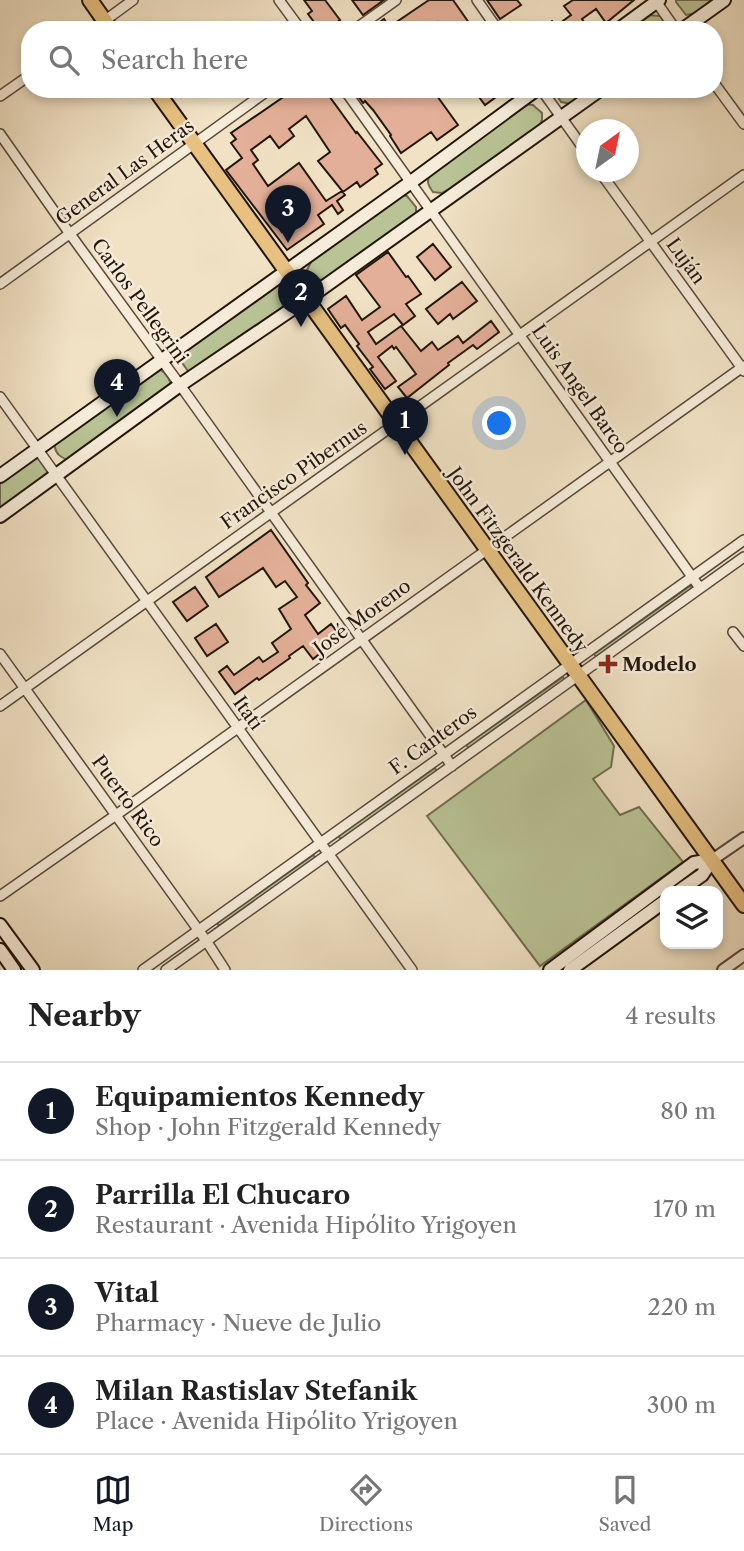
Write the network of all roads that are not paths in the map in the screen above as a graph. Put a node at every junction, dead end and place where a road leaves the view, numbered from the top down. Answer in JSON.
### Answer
{"nodes":[{"id":1,"x":90,"y":0,"type":"edge"},
{"id":2,"x":133,"y":0,"type":"edge"},
{"id":3,"x":279,"y":0,"type":"edge"},
{"id":4,"x":396,"y":0,"type":"edge"},
{"id":5,"x":477,"y":0,"type":"edge"},
{"id":6,"x":724,"y":0,"type":"edge"},
{"id":7,"x":657,"y":1,"type":"edge"},
{"id":8,"x":105,"y":21,"type":"edge"},
{"id":9,"x":112,"y":21,"type":"edge"},
{"id":10,"x":294,"y":21,"type":"edge"},
{"id":11,"x":367,"y":21,"type":"edge"},
{"id":12,"x":492,"y":21,"type":"edge"},
{"id":13,"x":630,"y":21,"type":"edge"},
{"id":14,"x":670,"y":21,"type":"edge"},
{"id":15,"x":695,"y":21,"type":"edge"},
{"id":16,"x":21,"y":81,"type":"edge"},
{"id":17,"x":723,"y":95,"type":"edge"},
{"id":18,"x":0,"y":96,"type":"edge"},
{"id":19,"x":162,"y":98,"type":"edge"},
{"id":20,"x":258,"y":98,"type":"edge"},
{"id":21,"x":350,"y":98,"type":"edge"},
{"id":22,"x":527,"y":98,"type":"edge"},
{"id":23,"x":546,"y":98,"type":"edge"},
{"id":24,"x":589,"y":98,"type":"edge"},
{"id":25,"x":562,"y":118,"type":"junction"},
{"id":26,"x":744,"y":124,"type":"edge"},
{"id":27,"x":0,"y":134,"type":"edge"},
{"id":28,"x":576,"y":138,"type":"edge"},
{"id":29,"x":195,"y":143,"type":"junction"},
{"id":30,"x":744,"y":174,"type":"edge"},
{"id":31,"x":411,"y":182,"type":"junction"},
{"id":32,"x":607,"y":182,"type":"edge"},
{"id":33,"x":431,"y":210,"type":"junction"},
{"id":34,"x":69,"y":234,"type":"junction"},
{"id":35,"x":650,"y":241,"type":"junction"},
{"id":36,"x":287,"y":271,"type":"junction"},
{"id":37,"x":0,"y":284,"type":"edge"},
{"id":38,"x":307,"y":299,"type":"junction"},
{"id":39,"x":520,"y":335,"type":"junction"},
{"id":40,"x":161,"y":360,"type":"junction"},
{"id":41,"x":743,"y":368,"type":"edge"},
{"id":42,"x":180,"y":385,"type":"junction"},
{"id":43,"x":0,"y":397,"type":"edge"},
{"id":44,"x":396,"y":423,"type":"junction"},
{"id":45,"x":37,"y":449,"type":"junction"},
{"id":46,"x":610,"y":462,"type":"junction"},
{"id":47,"x":0,"y":476,"type":"edge"},
{"id":48,"x":57,"y":476,"type":"junction"},
{"id":49,"x":271,"y":512,"type":"junction"},
{"id":50,"x":0,"y":516,"type":"edge"},
{"id":51,"x":744,"y":540,"type":"edge"},
{"id":52,"x":487,"y":550,"type":"junction"},
{"id":53,"x":744,"y":557,"type":"edge"},
{"id":54,"x":692,"y":577,"type":"junction"},
{"id":55,"x":700,"y":588,"type":"junction"},
{"id":56,"x":147,"y":601,"type":"junction"},
{"id":57,"x":733,"y":632,"type":"dead end"},
{"id":58,"x":362,"y":639,"type":"junction"},
{"id":59,"x":744,"y":646,"type":"edge"},
{"id":60,"x":0,"y":654,"type":"edge"},
{"id":61,"x":574,"y":670,"type":"junction"},
{"id":62,"x":25,"y":688,"type":"junction"},
{"id":63,"x":0,"y":706,"type":"edge"},
{"id":64,"x":238,"y":728,"type":"junction"},
{"id":65,"x":444,"y":754,"type":"junction"},
{"id":66,"x":452,"y":766,"type":"junction"},
{"id":67,"x":116,"y":815,"type":"junction"},
{"id":68,"x":744,"y":838,"type":"edge"},
{"id":69,"x":320,"y":843,"type":"junction"},
{"id":70,"x":329,"y":855,"type":"junction"},
{"id":71,"x":712,"y":860,"type":"junction"},
{"id":72,"x":687,"y":886,"type":"edge"},
{"id":73,"x":0,"y":896,"type":"edge"},
{"id":74,"x":660,"y":905,"type":"edge"},
{"id":75,"x":744,"y":905,"type":"edge"},
{"id":76,"x":0,"y":925,"type":"edge"},
{"id":77,"x":198,"y":930,"type":"junction"},
{"id":78,"x":207,"y":942,"type":"junction"},
{"id":79,"x":0,"y":950,"type":"edge"},
{"id":80,"x":744,"y":955,"type":"edge"},
{"id":81,"x":14,"y":970,"type":"edge"},
{"id":82,"x":33,"y":970,"type":"edge"},
{"id":83,"x":143,"y":970,"type":"edge"},
{"id":84,"x":166,"y":970,"type":"edge"},
{"id":85,"x":225,"y":970,"type":"edge"},
{"id":86,"x":412,"y":970,"type":"edge"},
{"id":87,"x":550,"y":970,"type":"edge"},
{"id":88,"x":570,"y":970,"type":"edge"},
{"id":89,"x":723,"y":970,"type":"edge"}],
"edges":[{"from":1,"to":8,"type":"main road"},
{"from":2,"to":9,"type":"street"},
{"from":3,"to":10,"type":"street"},
{"from":4,"to":11,"type":"street"},
{"from":5,"to":12,"type":"street"},
{"from":6,"to":15,"type":"main road"},
{"from":7,"to":13,"type":"main road"},
{"from":7,"to":14,"type":"street"},
{"from":16,"to":18,"type":"street"},
{"from":17,"to":26,"type":"street"},
{"from":19,"to":29,"type":"main road","name":"John Fitzgerald Kennedy"},
{"from":20,"to":29,"type":"street","name":"General Las Heras"},
{"from":21,"to":31,"type":"street","name":"Luis Angel Barco"},
{"from":22,"to":31,"type":"main road"},
{"from":23,"to":25,"type":"street"},
{"from":24,"to":25,"type":"main road"},
{"from":25,"to":28,"type":"street"},
{"from":25,"to":33,"type":"main road"},
{"from":27,"to":34,"type":"street","name":"Carlos Pellegrini"},
{"from":29,"to":34,"type":"street","name":"General Las Heras"},
{"from":29,"to":36,"type":"main road","name":"John Fitzgerald Kennedy"},
{"from":30,"to":35,"type":"street","name":"Francisco Pibernus"},
{"from":31,"to":33,"type":"street","name":"Luis Angel Barco"},
{"from":31,"to":36,"type":"main road"},
{"from":32,"to":35,"type":"street","name":"Luján"},
{"from":33,"to":38,"type":"main road"},
{"from":33,"to":39,"type":"street","name":"Luis Angel Barco"},
{"from":34,"to":37,"type":"street","name":"General Las Heras"},
{"from":34,"to":40,"type":"street","name":"Carlos Pellegrini"},
{"from":35,"to":39,"type":"street","name":"Francisco Pibernus"},
{"from":35,"to":41,"type":"street","name":"Luján"},
{"from":36,"to":38,"type":"main road","name":"John Fitzgerald Kennedy"},
{"from":36,"to":40,"type":"main road"},
{"from":38,"to":42,"type":"main road"},
{"from":38,"to":44,"type":"main road","name":"John Fitzgerald Kennedy"},
{"from":39,"to":44,"type":"street","name":"Francisco Pibernus"},
{"from":39,"to":46,"type":"street","name":"Luis Angel Barco"},
{"from":40,"to":42,"type":"street","name":"Carlos Pellegrini"},
{"from":40,"to":45,"type":"main road"},
{"from":41,"to":46,"type":"street","name":"José Moreno"},
{"from":42,"to":48,"type":"main road"},
{"from":42,"to":49,"type":"street","name":"Carlos Pellegrini"},
{"from":43,"to":45,"type":"street","name":"Itatí"},
{"from":44,"to":49,"type":"street","name":"Francisco Pibernus"},
{"from":44,"to":52,"type":"main road","name":"John Fitzgerald Kennedy"},
{"from":45,"to":47,"type":"main road"},
{"from":45,"to":48,"type":"street","name":"Itatí"},
{"from":46,"to":52,"type":"street","name":"José Moreno"},
{"from":46,"to":54,"type":"street","name":"Luis Angel Barco"},
{"from":48,"to":50,"type":"main road"},
{"from":48,"to":56,"type":"street","name":"Itatí"},
{"from":49,"to":56,"type":"street","name":"Francisco Pibernus"},
{"from":49,"to":58,"type":"street","name":"Carlos Pellegrini"},
{"from":51,"to":54,"type":"street","name":"F. Canteros"},
{"from":52,"to":58,"type":"street","name":"José Moreno"},
{"from":52,"to":61,"type":"main road","name":"John Fitzgerald Kennedy"},
{"from":53,"to":55,"type":"street","name":"F. Canteros"},
{"from":54,"to":55,"type":"street","name":"Luis Angel Barco"},
{"from":54,"to":61,"type":"street","name":"F. Canteros"},
{"from":55,"to":61,"type":"street","name":"F. Canteros"},
{"from":56,"to":62,"type":"street","name":"Francisco Pibernus"},
{"from":56,"to":64,"type":"street","name":"Itatí"},
{"from":57,"to":59,"type":"street"},
{"from":58,"to":64,"type":"street","name":"José Moreno"},
{"from":58,"to":65,"type":"street","name":"Carlos Pellegrini"},
{"from":60,"to":62,"type":"street","name":"Puerto Rico"},
{"from":61,"to":65,"type":"street","name":"F. Canteros"},
{"from":61,"to":66,"type":"street","name":"F. Canteros"},
{"from":61,"to":71,"type":"main road","name":"John Fitzgerald Kennedy"},
{"from":62,"to":63,"type":"street","name":"Francisco Pibernus"},
{"from":62,"to":67,"type":"street","name":"Puerto Rico"},
{"from":64,"to":67,"type":"street","name":"José Moreno"},
{"from":64,"to":69,"type":"street","name":"Itatí"},
{"from":65,"to":66,"type":"street","name":"Carlos Pellegrini"},
{"from":65,"to":69,"type":"street","name":"F. Canteros"},
{"from":66,"to":70,"type":"street","name":"F. Canteros"},
{"from":67,"to":73,"type":"street","name":"José Moreno"},
{"from":67,"to":77,"type":"street","name":"Puerto Rico"},
{"from":68,"to":71,"type":"street"},
{"from":69,"to":70,"type":"street","name":"Itatí"},
{"from":69,"to":77,"type":"street","name":"F. Canteros"},
{"from":70,"to":78,"type":"street","name":"F. Canteros"},
{"from":70,"to":86,"type":"street","name":"Itatí"},
{"from":71,"to":72,"type":"main road"},
{"from":71,"to":75,"type":"main road","name":"John Fitzgerald Kennedy"},
{"from":71,"to":87,"type":"main road"},
{"from":74,"to":88,"type":"main road"},
{"from":76,"to":82,"type":"main road"},
{"from":77,"to":78,"type":"street","name":"Puerto Rico"},
{"from":77,"to":83,"type":"street","name":"F. Canteros"},
{"from":78,"to":84,"type":"street","name":"F. Canteros"},
{"from":78,"to":85,"type":"street","name":"Puerto Rico"},
{"from":79,"to":81,"type":"main road"},
{"from":80,"to":89,"type":"street"}]}
